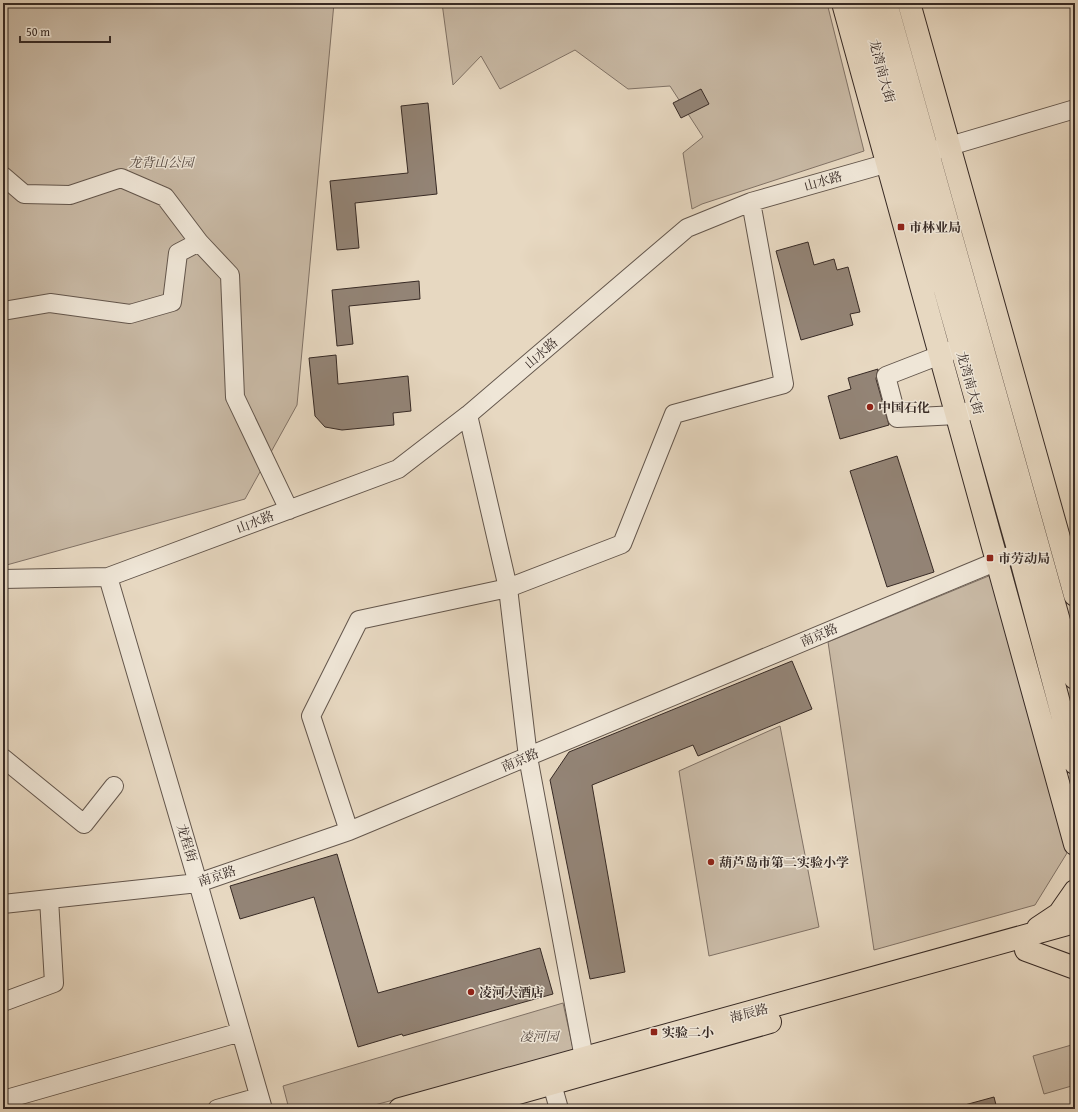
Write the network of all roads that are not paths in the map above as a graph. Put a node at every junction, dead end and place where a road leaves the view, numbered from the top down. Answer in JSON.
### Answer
{"nodes":[{"id":1,"x":843,"y":3,"type":"edge"},
{"id":2,"x":864,"y":3,"type":"edge"},
{"id":3,"x":886,"y":3,"type":"edge"},
{"id":4,"x":909,"y":3,"type":"edge"},
{"id":5,"x":1075,"y":109,"type":"edge"},
{"id":6,"x":949,"y":146,"type":"junction"},
{"id":7,"x":928,"y":152,"type":"junction"},
{"id":8,"x":897,"y":161,"type":"junction"},
{"id":9,"x":3,"y":176,"type":"edge"},
{"id":10,"x":751,"y":202,"type":"junction"},
{"id":11,"x":199,"y":242,"type":"junction"},
{"id":12,"x":3,"y":311,"type":"edge"},
{"id":13,"x":950,"y":351,"type":"junction"},
{"id":14,"x":1010,"y":361,"type":"junction"},
{"id":15,"x":988,"y":367,"type":"junction"},
{"id":16,"x":967,"y":412,"type":"junction"},
{"id":17,"x":468,"y":415,"type":"junction"},
{"id":18,"x":1002,"y":493,"type":"junction"},
{"id":19,"x":980,"y":498,"type":"junction"},
{"id":20,"x":289,"y":510,"type":"junction"},
{"id":21,"x":1069,"y":547,"type":"edge"},
{"id":22,"x":1019,"y":552,"type":"junction"},
{"id":23,"x":997,"y":561,"type":"junction"},
{"id":24,"x":108,"y":577,"type":"junction"},
{"id":25,"x":3,"y":580,"type":"edge"},
{"id":26,"x":508,"y":588,"type":"junction"},
{"id":27,"x":1075,"y":595,"type":"edge"},
{"id":28,"x":1075,"y":678,"type":"edge"},
{"id":29,"x":528,"y":757,"type":"junction"},
{"id":30,"x":3,"y":758,"type":"edge"},
{"id":31,"x":1075,"y":763,"type":"edge"},
{"id":32,"x":114,"y":786,"type":"dead end"},
{"id":33,"x":349,"y":831,"type":"junction"},
{"id":34,"x":1075,"y":844,"type":"edge"},
{"id":35,"x":198,"y":883,"type":"junction"},
{"id":36,"x":1075,"y":891,"type":"edge"},
{"id":37,"x":49,"y":899,"type":"junction"},
{"id":38,"x":3,"y":904,"type":"edge"},
{"id":39,"x":1075,"y":922,"type":"edge"},
{"id":40,"x":1075,"y":937,"type":"edge"},
{"id":41,"x":1026,"y":943,"type":"junction"},
{"id":42,"x":1075,"y":968,"type":"edge"},
{"id":43,"x":3,"y":1002,"type":"edge"},
{"id":44,"x":241,"y":1032,"type":"junction"},
{"id":45,"x":584,"y":1058,"type":"junction"},
{"id":46,"x":552,"y":1084,"type":"junction"},
{"id":47,"x":3,"y":1100,"type":"edge"},
{"id":48,"x":261,"y":1103,"type":"edge"},
{"id":49,"x":218,"y":1109,"type":"edge"},
{"id":50,"x":400,"y":1109,"type":"edge"},
{"id":51,"x":461,"y":1109,"type":"edge"},
{"id":52,"x":559,"y":1109,"type":"edge"}],
"edges":[{"from":1,"to":8,"type":"main road"},
{"from":2,"to":8,"type":"main road","name":"龙湾南大街"},
{"from":3,"to":7,"type":"main road","name":"龙湾南大街"},
{"from":4,"to":6,"type":"main road"},
{"from":5,"to":6,"type":"street","name":"山水路"},
{"from":6,"to":7,"type":"street","name":"山水路"},
{"from":6,"to":14,"type":"main road"},
{"from":7,"to":8,"type":"street","name":"山水路"},
{"from":7,"to":15,"type":"main road","name":"龙湾南大街"},
{"from":8,"to":10,"type":"street","name":"山水路"},
{"from":8,"to":13,"type":"main road","name":"龙湾南大街"},
{"from":9,"to":11,"type":"street"},
{"from":10,"to":17,"type":"street","name":"山水路"},
{"from":10,"to":26,"type":"street"},
{"from":11,"to":12,"type":"street"},
{"from":11,"to":20,"type":"street"},
{"from":13,"to":16,"type":"main road","name":"龙湾南大街"},
{"from":13,"to":16,"type":"street"},
{"from":14,"to":15,"type":"main road"},
{"from":14,"to":21,"type":"main road"},
{"from":15,"to":28,"type":"main road","name":"龙湾南大街"},
{"from":16,"to":18,"type":"main road","name":"龙湾南大街"},
{"from":16,"to":19,"type":"main road"},
{"from":17,"to":20,"type":"street","name":"山水路"},
{"from":17,"to":26,"type":"street"},
{"from":18,"to":19,"type":"main road"},
{"from":18,"to":22,"type":"main road","name":"龙湾南大街"},
{"from":19,"to":23,"type":"main road"},
{"from":20,"to":24,"type":"street","name":"山水路"},
{"from":21,"to":27,"type":"main road"},
{"from":22,"to":23,"type":"street","name":"南京路"},
{"from":22,"to":31,"type":"main road","name":"龙湾南大街"},
{"from":23,"to":29,"type":"street","name":"南京路"},
{"from":23,"to":34,"type":"main road"},
{"from":24,"to":25,"type":"street","name":"山水路"},
{"from":24,"to":35,"type":"street","name":"龙程街"},
{"from":26,"to":29,"type":"street"},
{"from":26,"to":33,"type":"street"},
{"from":29,"to":33,"type":"street","name":"南京路"},
{"from":29,"to":45,"type":"street"},
{"from":30,"to":32,"type":"street"},
{"from":33,"to":35,"type":"street","name":"南京路"},
{"from":35,"to":37,"type":"street","name":"南京路"},
{"from":35,"to":44,"type":"street","name":"龙程街"},
{"from":36,"to":41,"type":"main road"},
{"from":37,"to":38,"type":"street","name":"南京路"},
{"from":37,"to":43,"type":"street"},
{"from":39,"to":41,"type":"main road","name":"海辰路"},
{"from":40,"to":41,"type":"main road","name":"海辰路"},
{"from":41,"to":42,"type":"main road"},
{"from":41,"to":45,"type":"main road","name":"海辰路"},
{"from":41,"to":46,"type":"main road","name":"海辰路"},
{"from":44,"to":47,"type":"street"},
{"from":44,"to":48,"type":"street","name":"龙程街"},
{"from":45,"to":50,"type":"main road","name":"海辰路"},
{"from":46,"to":51,"type":"main road","name":"海辰路"},
{"from":46,"to":52,"type":"street"},
{"from":48,"to":49,"type":"street"}]}
